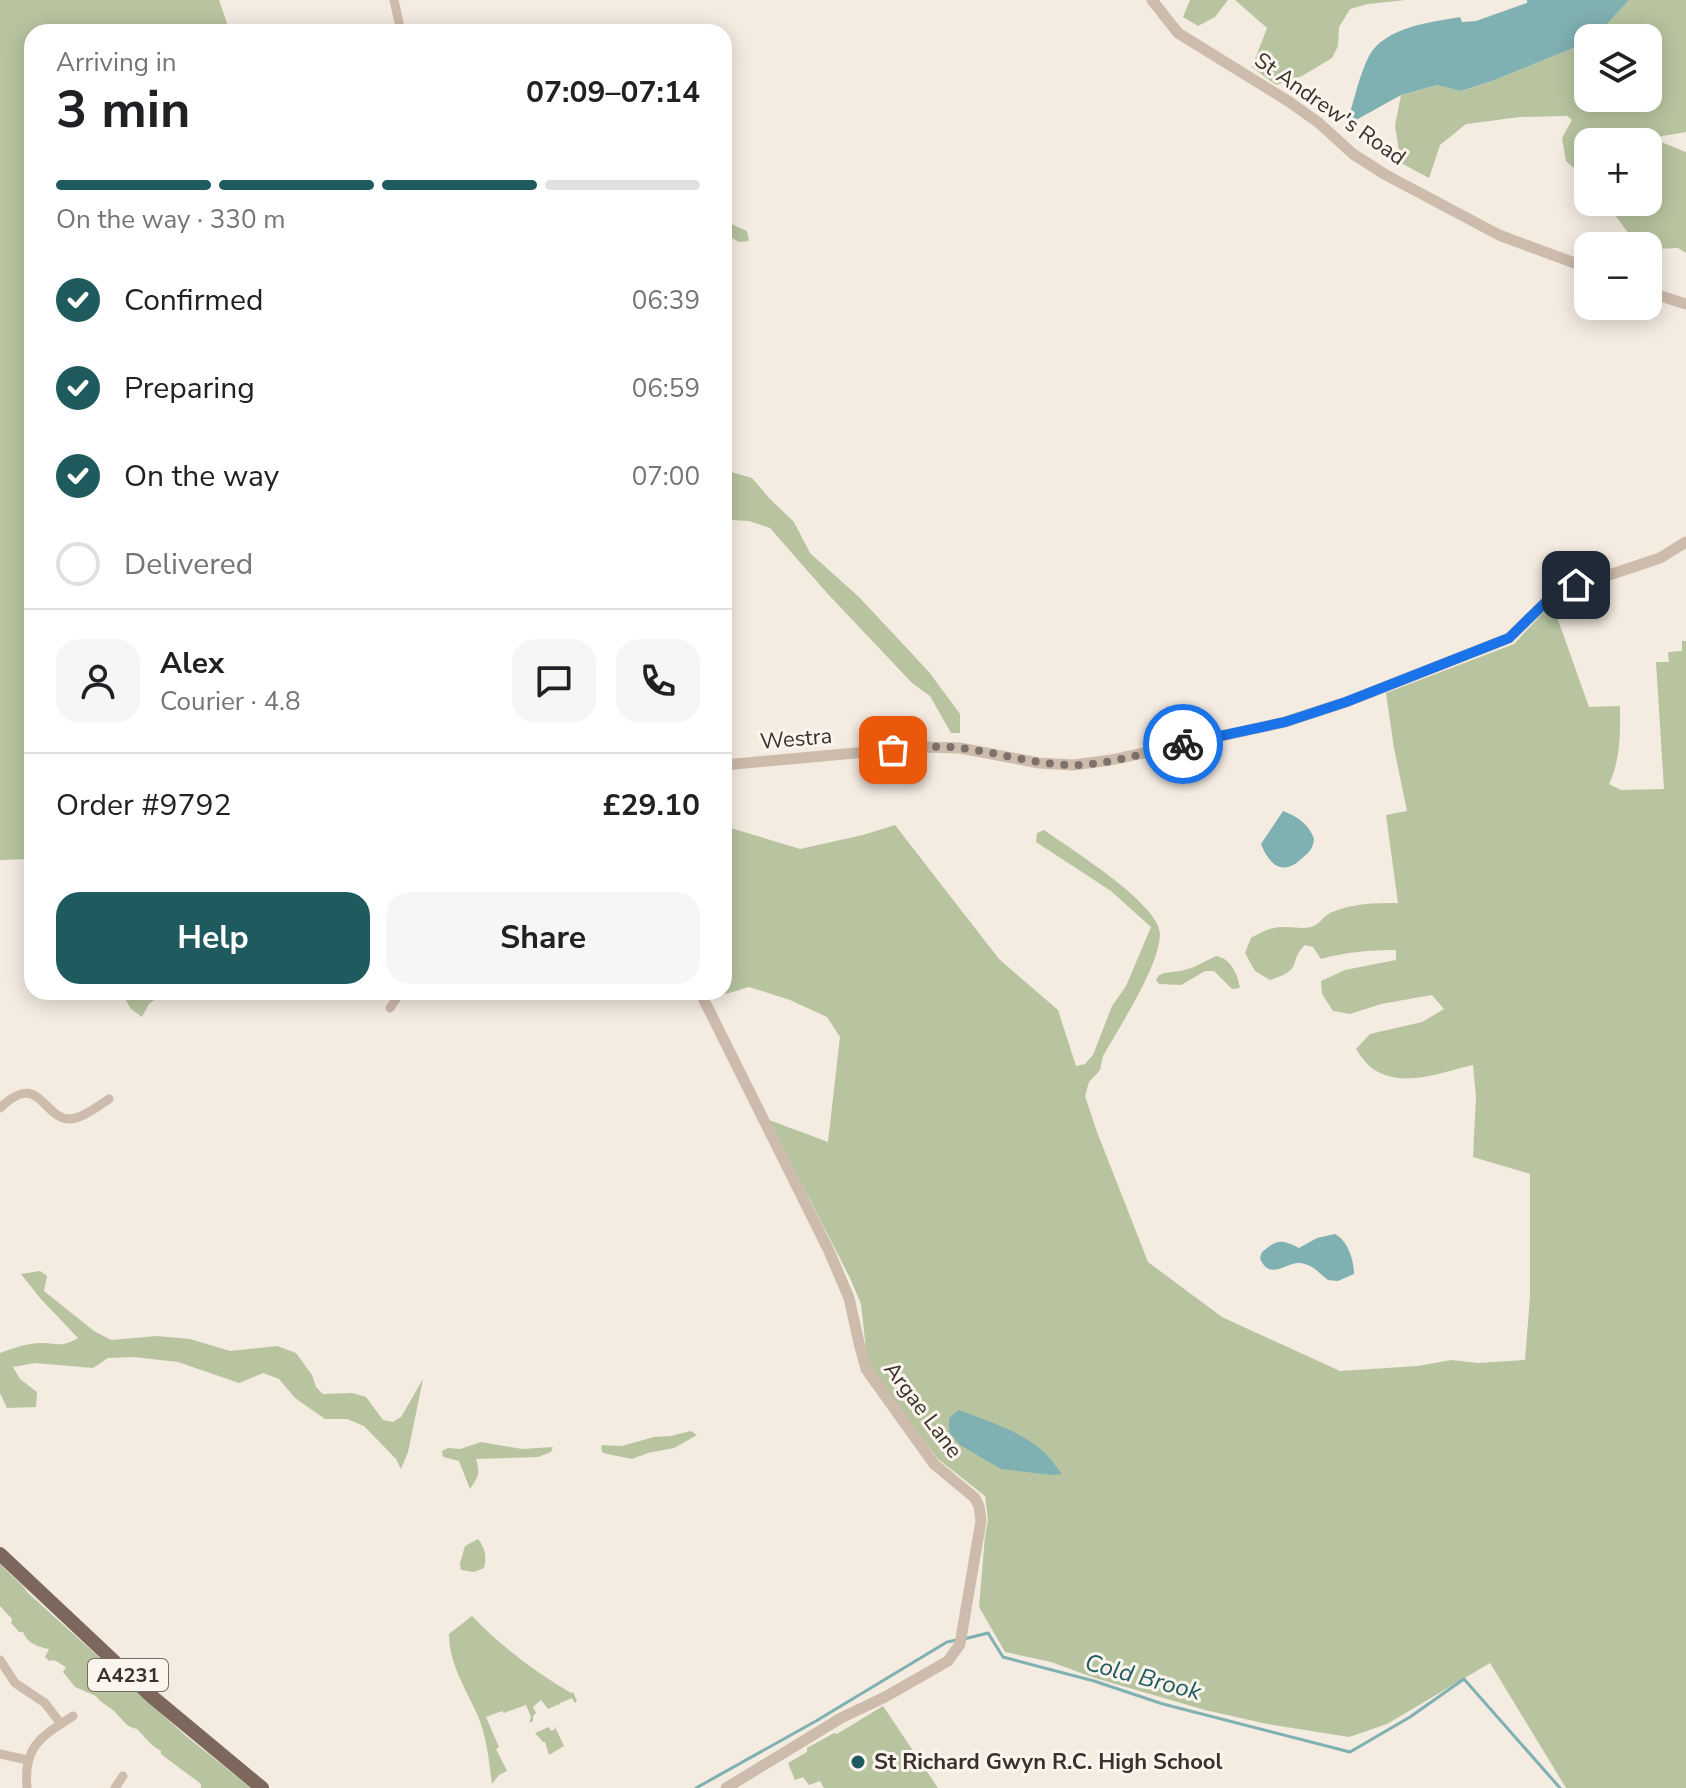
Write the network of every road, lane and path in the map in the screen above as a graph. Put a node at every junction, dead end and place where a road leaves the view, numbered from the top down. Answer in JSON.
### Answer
{"nodes":[{"id":1,"x":394,"y":0,"type":"edge"},
{"id":2,"x":1152,"y":0,"type":"edge"},
{"id":3,"x":399,"y":24,"type":"edge"},
{"id":4,"x":1574,"y":263,"type":"edge"},
{"id":5,"x":1662,"y":296,"type":"edge"},
{"id":6,"x":1686,"y":304,"type":"edge"},
{"id":7,"x":1686,"y":542,"type":"edge"},
{"id":8,"x":732,"y":764,"type":"edge"},
{"id":9,"x":396,"y":1000,"type":"edge"},
{"id":10,"x":704,"y":1000,"type":"edge"},
{"id":11,"x":390,"y":1008,"type":"dead end"},
{"id":12,"x":109,"y":1099,"type":"dead end"},
{"id":13,"x":0,"y":1108,"type":"edge"},
{"id":14,"x":0,"y":1554,"type":"edge"},
{"id":15,"x":0,"y":1661,"type":"edge"},
{"id":16,"x":73,"y":1716,"type":"dead end"},
{"id":17,"x":61,"y":1724,"type":"junction"},
{"id":18,"x":0,"y":1754,"type":"edge"},
{"id":19,"x":27,"y":1760,"type":"junction"},
{"id":20,"x":123,"y":1776,"type":"dead end"},
{"id":21,"x":27,"y":1788,"type":"edge"},
{"id":22,"x":115,"y":1788,"type":"edge"},
{"id":23,"x":262,"y":1788,"type":"edge"},
{"id":24,"x":726,"y":1788,"type":"edge"}],
"edges":[{"from":1,"to":3,"type":"street"},
{"from":2,"to":4,"type":"street","name":"St Andrew's Road"},
{"from":5,"to":6,"type":"street"},
{"from":7,"to":8,"type":"street","name":"Westra"},
{"from":9,"to":11,"type":"street"},
{"from":10,"to":24,"type":"street","name":"Argae Lane"},
{"from":12,"to":13,"type":"street"},
{"from":14,"to":23,"type":"main road","number":"A4231"},
{"from":15,"to":17,"type":"street"},
{"from":16,"to":17,"type":"street"},
{"from":17,"to":19,"type":"street"},
{"from":18,"to":19,"type":"street"},
{"from":19,"to":21,"type":"street"},
{"from":20,"to":22,"type":"street"}]}
